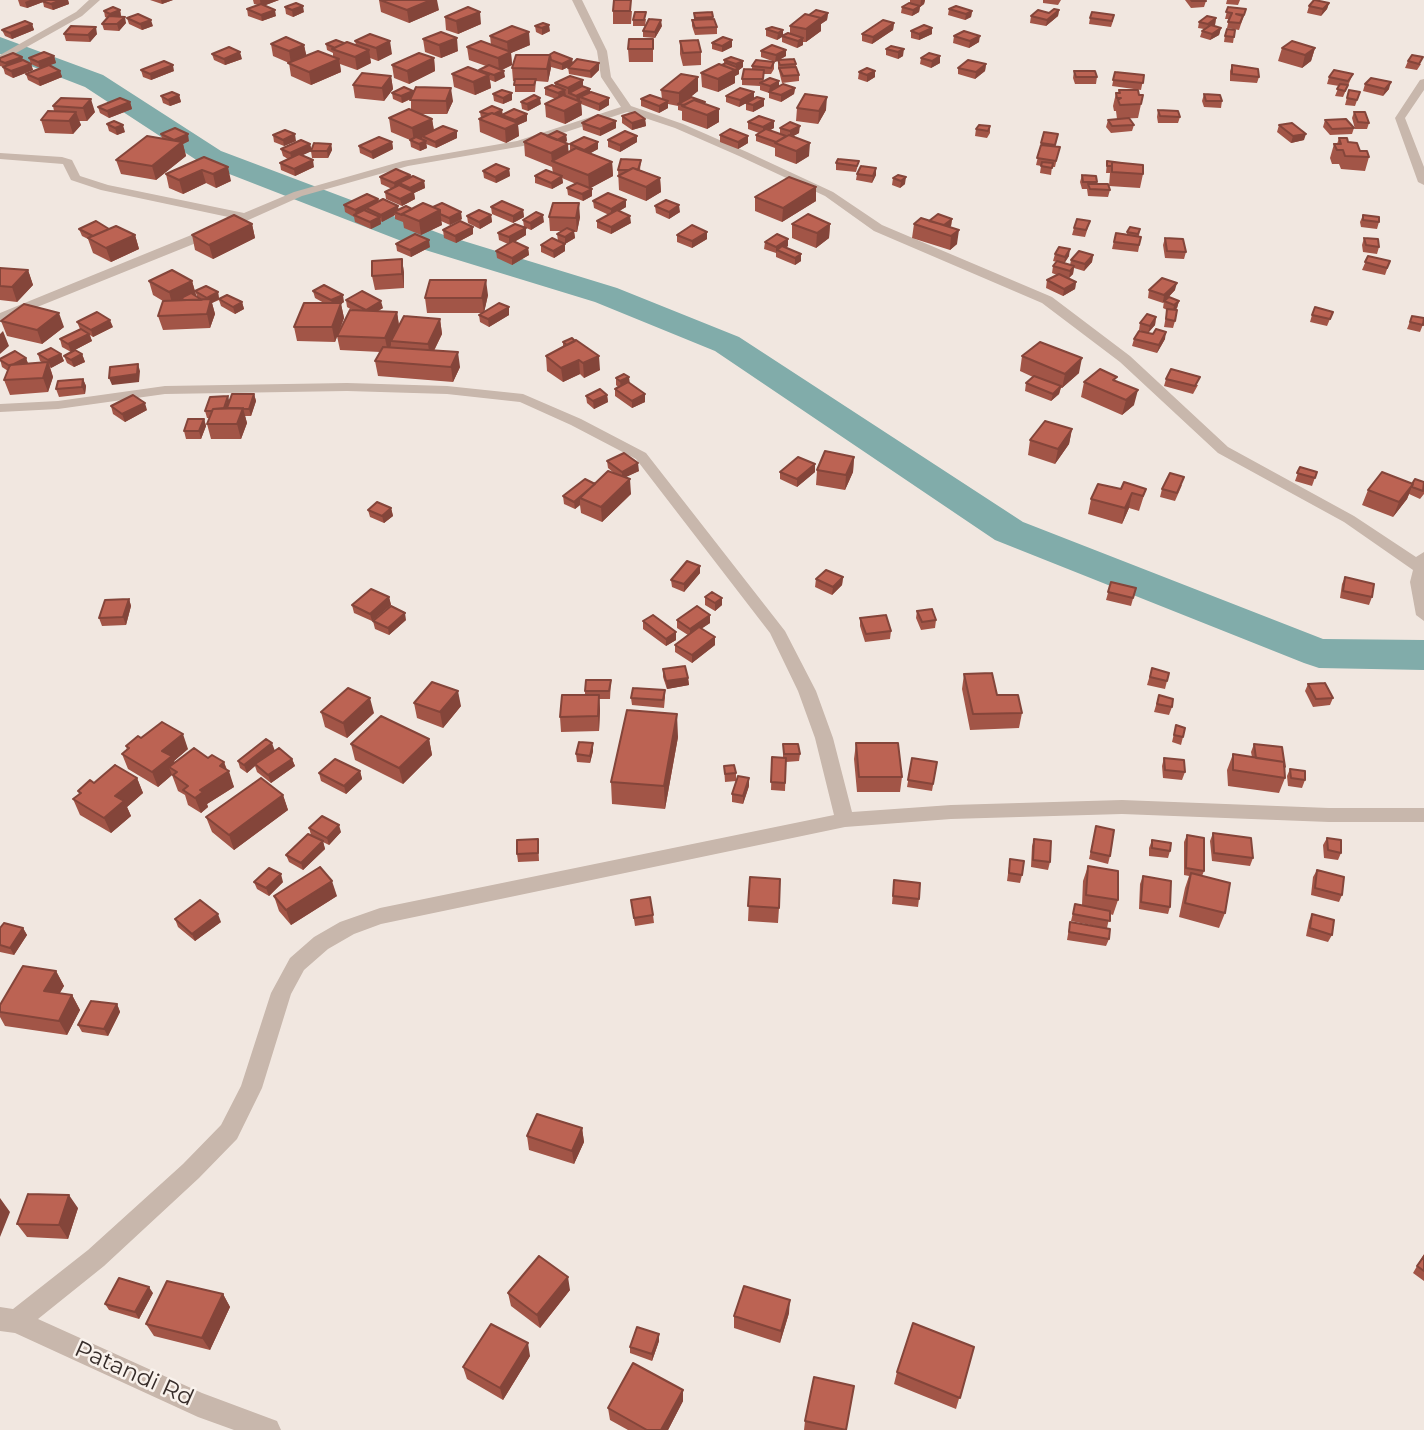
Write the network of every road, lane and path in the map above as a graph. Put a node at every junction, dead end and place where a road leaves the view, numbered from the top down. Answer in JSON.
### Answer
{"nodes":[{"id":1,"x":95,"y":0,"type":"edge"},
{"id":2,"x":577,"y":0,"type":"edge"},
{"id":3,"x":0,"y":59,"type":"edge"},
{"id":4,"x":1424,"y":82,"type":"edge"},
{"id":5,"x":627,"y":108,"type":"junction"},
{"id":6,"x":0,"y":156,"type":"edge"},
{"id":7,"x":1424,"y":182,"type":"edge"},
{"id":8,"x":245,"y":217,"type":"junction"},
{"id":9,"x":0,"y":318,"type":"edge"},
{"id":10,"x":0,"y":408,"type":"edge"},
{"id":11,"x":1422,"y":562,"type":"edge"},
{"id":12,"x":1424,"y":615,"type":"edge"},
{"id":13,"x":1424,"y":815,"type":"edge"},
{"id":14,"x":845,"y":820,"type":"junction"},
{"id":15,"x":8,"y":1320,"type":"edge"},
{"id":16,"x":268,"y":1430,"type":"edge"}],
"edges":[{"from":1,"to":3,"type":"street"},
{"from":2,"to":5,"type":"street"},
{"from":4,"to":7,"type":"street"},
{"from":5,"to":8,"type":"street"},
{"from":5,"to":11,"type":"street"},
{"from":6,"to":8,"type":"street"},
{"from":8,"to":9,"type":"street"},
{"from":10,"to":14,"type":"street"},
{"from":11,"to":12,"type":"street"},
{"from":13,"to":14,"type":"street"},
{"from":14,"to":15,"type":"street"},
{"from":15,"to":16,"type":"street","name":"Patandi Rd"}]}
